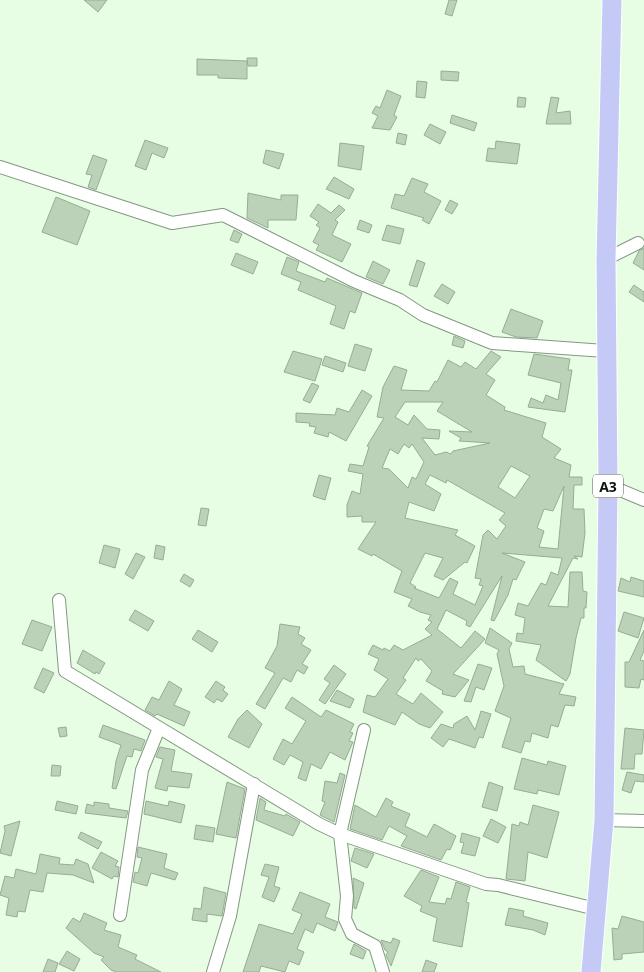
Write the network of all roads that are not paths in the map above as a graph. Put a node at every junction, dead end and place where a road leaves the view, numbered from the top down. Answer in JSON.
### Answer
{"nodes":[{"id":1,"x":612,"y":0,"type":"edge"},
{"id":2,"x":0,"y":167,"type":"edge"},
{"id":3,"x":638,"y":243,"type":"dead end"},
{"id":4,"x":606,"y":259,"type":"junction"},
{"id":5,"x":606,"y":351,"type":"junction"},
{"id":6,"x":608,"y":485,"type":"junction"},
{"id":7,"x":644,"y":500,"type":"edge"},
{"id":8,"x":59,"y":600,"type":"dead end"},
{"id":9,"x":159,"y":728,"type":"junction"},
{"id":10,"x":364,"y":730,"type":"dead end"},
{"id":11,"x":254,"y":784,"type":"junction"},
{"id":12,"x":604,"y":820,"type":"junction"},
{"id":13,"x":644,"y":821,"type":"edge"},
{"id":14,"x":340,"y":834,"type":"junction"},
{"id":15,"x":596,"y":909,"type":"junction"},
{"id":16,"x":120,"y":915,"type":"dead end"},
{"id":17,"x":213,"y":972,"type":"edge"},
{"id":18,"x":383,"y":972,"type":"edge"},
{"id":19,"x":591,"y":972,"type":"edge"}],
"edges":[{"from":1,"to":4,"type":"highway","number":"A3"},
{"from":2,"to":5,"type":"street"},
{"from":3,"to":4,"type":"street"},
{"from":4,"to":5,"type":"highway","number":"A3"},
{"from":5,"to":6,"type":"highway","number":"A3"},
{"from":6,"to":7,"type":"street"},
{"from":6,"to":12,"type":"highway","number":"A3"},
{"from":8,"to":9,"type":"street"},
{"from":9,"to":11,"type":"street"},
{"from":9,"to":16,"type":"street"},
{"from":10,"to":14,"type":"street"},
{"from":11,"to":14,"type":"street"},
{"from":11,"to":17,"type":"street"},
{"from":12,"to":13,"type":"street"},
{"from":12,"to":15,"type":"highway","number":"A3"},
{"from":14,"to":15,"type":"street"},
{"from":14,"to":18,"type":"street"},
{"from":15,"to":19,"type":"highway","number":"A3"}]}
